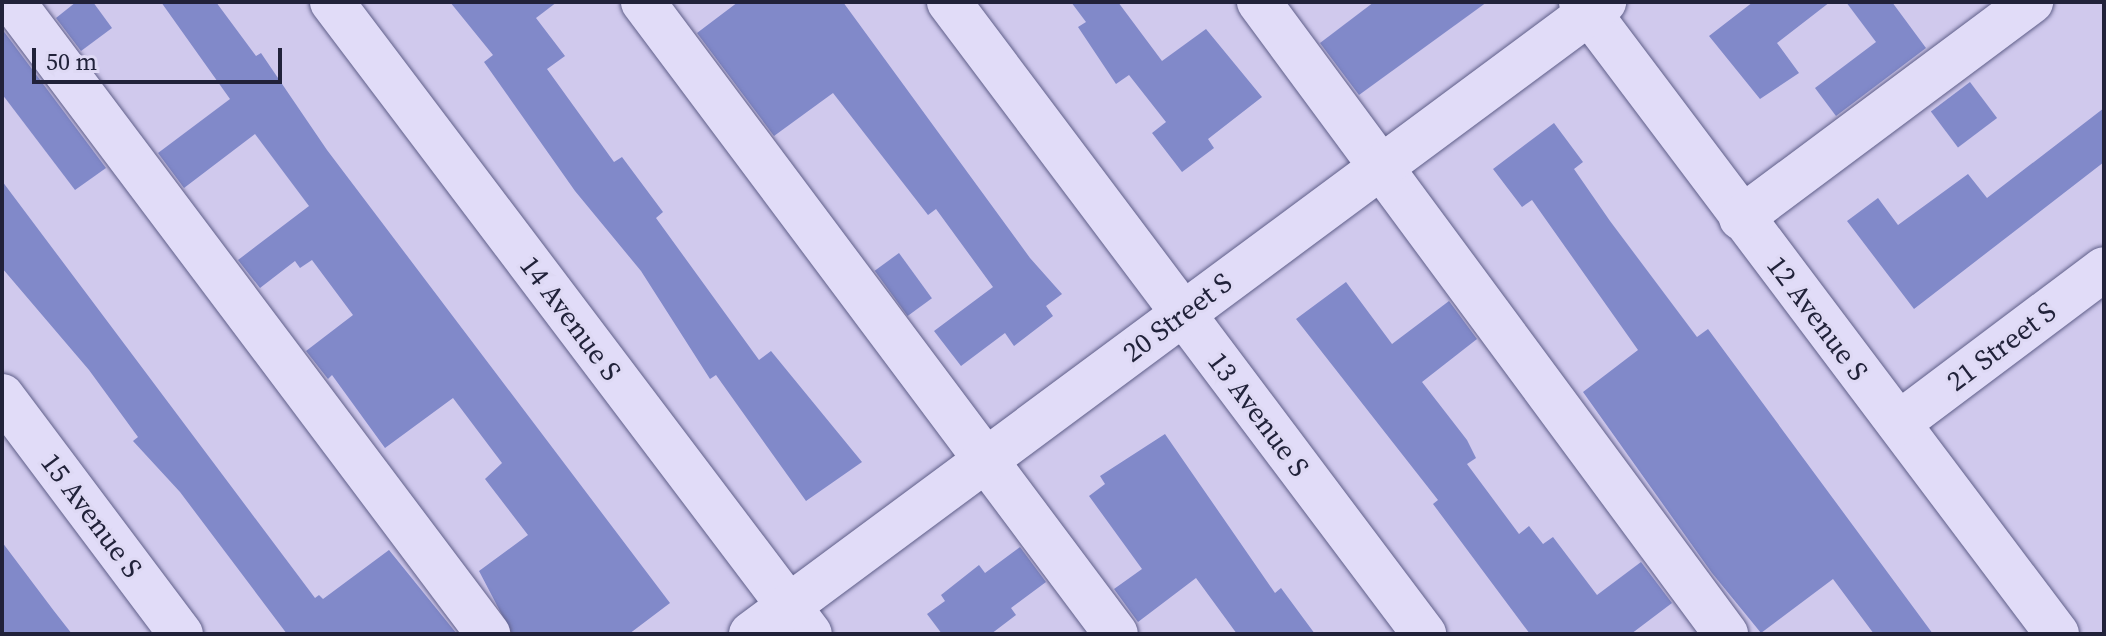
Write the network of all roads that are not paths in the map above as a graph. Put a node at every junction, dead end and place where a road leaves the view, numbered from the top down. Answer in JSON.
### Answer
{"nodes":[{"id":1,"x":13,"y":2,"type":"edge"},
{"id":2,"x":332,"y":2,"type":"edge"},
{"id":3,"x":643,"y":2,"type":"edge"},
{"id":4,"x":949,"y":2,"type":"edge"},
{"id":5,"x":1259,"y":2,"type":"edge"},
{"id":6,"x":2031,"y":2,"type":"edge"},
{"id":7,"x":1591,"y":6,"type":"edge"},
{"id":8,"x":1380,"y":167,"type":"junction"},
{"id":9,"x":1741,"y":218,"type":"junction"},
{"id":10,"x":2104,"y":269,"type":"edge"},
{"id":11,"x":1183,"y":312,"type":"junction"},
{"id":12,"x":2,"y":396,"type":"edge"},
{"id":13,"x":1899,"y":423,"type":"junction"},
{"id":14,"x":986,"y":459,"type":"junction"},
{"id":15,"x":800,"y":620,"type":"edge"},
{"id":16,"x":181,"y":634,"type":"edge"},
{"id":17,"x":488,"y":634,"type":"edge"},
{"id":18,"x":751,"y":634,"type":"edge"},
{"id":19,"x":1116,"y":634,"type":"edge"},
{"id":20,"x":1424,"y":634,"type":"edge"},
{"id":21,"x":1726,"y":634,"type":"edge"},
{"id":22,"x":2057,"y":634,"type":"edge"}],
"edges":[{"from":1,"to":17,"type":"street"},
{"from":2,"to":15,"type":"street","name":"14 Avenue S"},
{"from":3,"to":14,"type":"street"},
{"from":4,"to":11,"type":"street","name":"13 Avenue S"},
{"from":5,"to":8,"type":"street"},
{"from":6,"to":9,"type":"street"},
{"from":7,"to":8,"type":"street","name":"20 Street S"},
{"from":7,"to":9,"type":"street","name":"12 Avenue S"},
{"from":8,"to":11,"type":"street","name":"20 Street S"},
{"from":8,"to":21,"type":"street"},
{"from":9,"to":13,"type":"street","name":"12 Avenue S"},
{"from":10,"to":13,"type":"street","name":"21 Street S"},
{"from":11,"to":14,"type":"street","name":"20 Street S"},
{"from":11,"to":20,"type":"street","name":"13 Avenue S"},
{"from":12,"to":16,"type":"street","name":"15 Avenue S"},
{"from":13,"to":22,"type":"street","name":"12 Avenue S"},
{"from":14,"to":15,"type":"street","name":"20 Street S"},
{"from":14,"to":19,"type":"street"},
{"from":15,"to":18,"type":"street","name":"20 Street S"}]}
